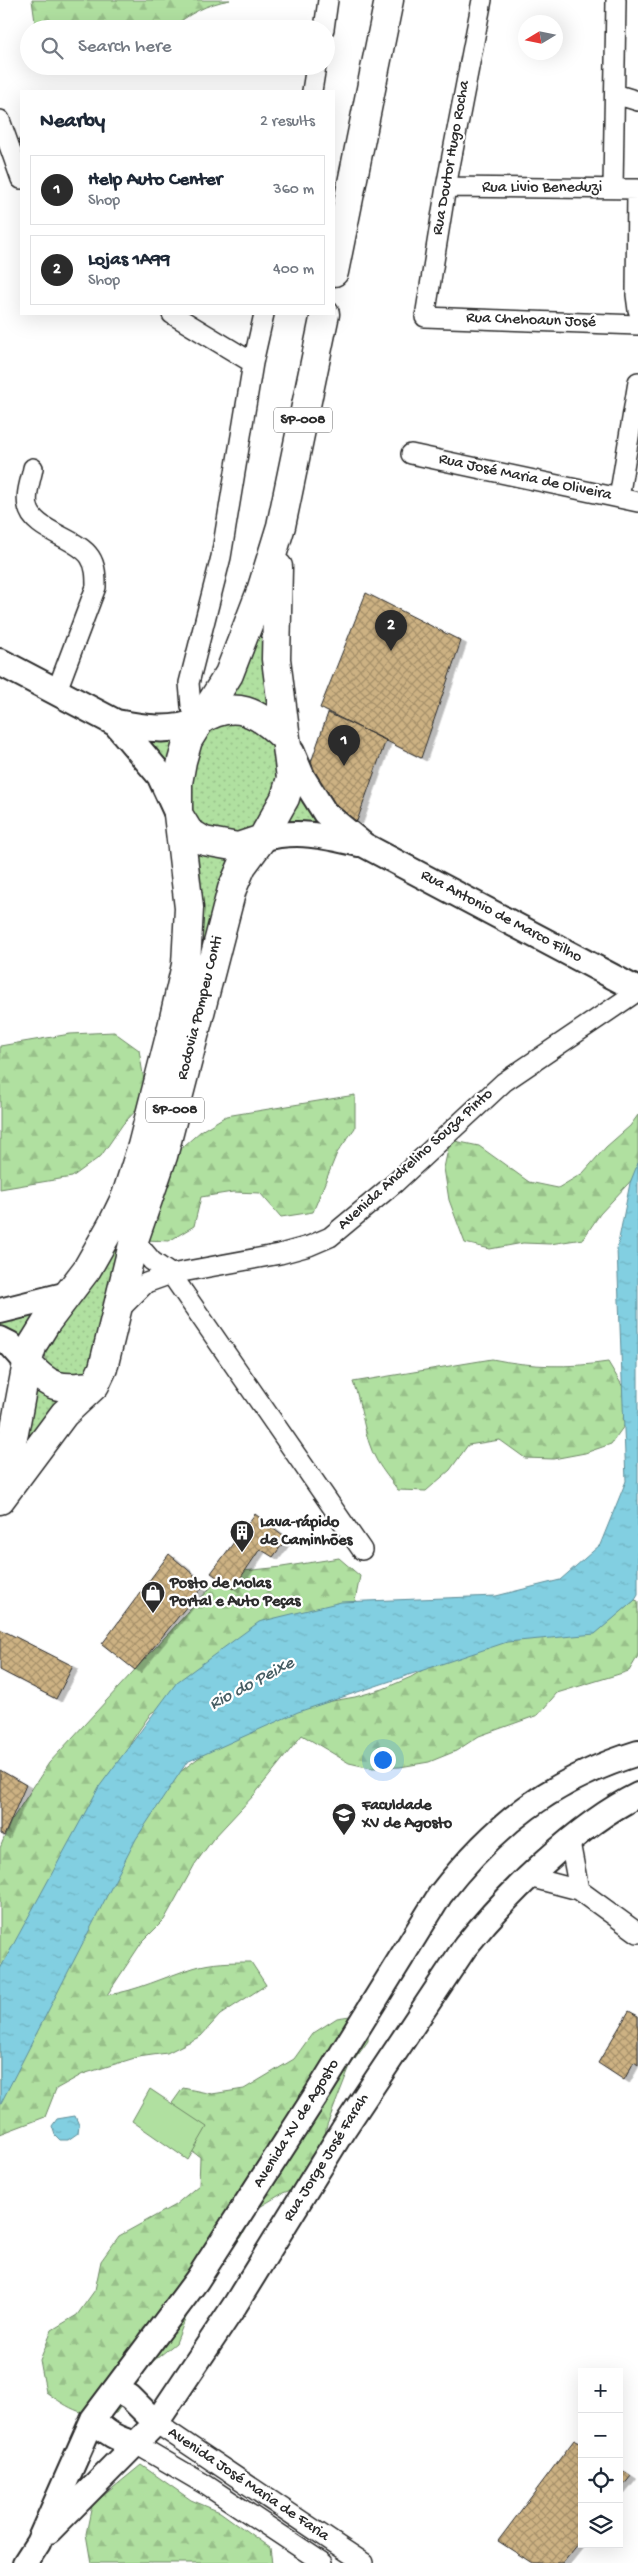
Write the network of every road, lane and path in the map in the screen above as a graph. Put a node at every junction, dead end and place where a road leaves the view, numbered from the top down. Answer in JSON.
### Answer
{"nodes":[{"id":1,"x":328,"y":0,"type":"edge"},
{"id":2,"x":389,"y":0,"type":"edge"},
{"id":3,"x":482,"y":0,"type":"edge"},
{"id":4,"x":616,"y":0,"type":"edge"},
{"id":5,"x":325,"y":20,"type":"edge"},
{"id":6,"x":315,"y":75,"type":"edge"},
{"id":7,"x":312,"y":90,"type":"edge"},
{"id":8,"x":616,"y":94,"type":"junction"},
{"id":9,"x":638,"y":101,"type":"edge"},
{"id":10,"x":0,"y":120,"type":"edge"},
{"id":11,"x":20,"y":176,"type":"edge"},
{"id":12,"x":446,"y":187,"type":"junction"},
{"id":13,"x":613,"y":188,"type":"junction"},
{"id":14,"x":637,"y":189,"type":"edge"},
{"id":15,"x":335,"y":267,"type":"edge"},
{"id":16,"x":638,"y":310,"type":"edge"},
{"id":17,"x":174,"y":315,"type":"edge"},
{"id":18,"x":264,"y":315,"type":"edge"},
{"id":19,"x":325,"y":315,"type":"edge"},
{"id":20,"x":424,"y":317,"type":"joint"},
{"id":21,"x":638,"y":325,"type":"edge"},
{"id":22,"x":253,"y":364,"type":"junction"},
{"id":23,"x":638,"y":382,"type":"edge"},
{"id":24,"x":411,"y":454,"type":"dead end"},
{"id":25,"x":33,"y":468,"type":"dead end"},
{"id":26,"x":619,"y":498,"type":"junction"},
{"id":27,"x":638,"y":502,"type":"edge"},
{"id":28,"x":281,"y":526,"type":"junction"},
{"id":29,"x":0,"y":662,"type":"edge"},
{"id":30,"x":57,"y":690,"type":"junction"},
{"id":31,"x":199,"y":721,"type":"junction"},
{"id":32,"x":116,"y":723,"type":"junction"},
{"id":33,"x":286,"y":738,"type":"junction"},
{"id":34,"x":178,"y":814,"type":"junction"},
{"id":35,"x":262,"y":839,"type":"junction"},
{"id":36,"x":364,"y":845,"type":"junction"},
{"id":37,"x":638,"y":990,"type":"edge"},
{"id":38,"x":134,"y":1240,"type":"junction"},
{"id":39,"x":171,"y":1274,"type":"junction"},
{"id":40,"x":68,"y":1294,"type":"junction"},
{"id":41,"x":0,"y":1311,"type":"edge"},
{"id":42,"x":115,"y":1315,"type":"junction"},
{"id":43,"x":0,"y":1339,"type":"edge"},
{"id":44,"x":27,"y":1363,"type":"junction"},
{"id":45,"x":95,"y":1385,"type":"junction"},
{"id":46,"x":0,"y":1478,"type":"edge"},
{"id":47,"x":0,"y":1500,"type":"edge"},
{"id":48,"x":362,"y":1550,"type":"dead end"},
{"id":49,"x":638,"y":1753,"type":"edge"},
{"id":50,"x":638,"y":1795,"type":"edge"},
{"id":51,"x":570,"y":1842,"type":"junction"},
{"id":52,"x":529,"y":1878,"type":"junction"},
{"id":53,"x":579,"y":1890,"type":"junction"},
{"id":54,"x":638,"y":1933,"type":"edge"},
{"id":55,"x":116,"y":2389,"type":"junction"},
{"id":56,"x":93,"y":2419,"type":"junction"},
{"id":57,"x":156,"y":2423,"type":"junction"},
{"id":58,"x":136,"y":2444,"type":"junction"},
{"id":59,"x":38,"y":2543,"type":"junction"},
{"id":60,"x":24,"y":2563,"type":"edge"},
{"id":61,"x":323,"y":2563,"type":"edge"},
{"id":62,"x":364,"y":2563,"type":"edge"}],
"edges":[{"from":1,"to":5,"type":"street"},
{"from":2,"to":15,"type":"main road"},
{"from":3,"to":12,"type":"street","name":"Rua Doutor Hugo Rocha"},
{"from":4,"to":8,"type":"street"},
{"from":6,"to":7,"type":"street"},
{"from":8,"to":9,"type":"street"},
{"from":8,"to":13,"type":"street"},
{"from":10,"to":11,"type":"street"},
{"from":12,"to":13,"type":"street","name":"Rua Livio Beneduzi"},
{"from":12,"to":20,"type":"street","name":"Rua Doutor Hugo Rocha"},
{"from":13,"to":14,"type":"street","name":"Rua Livio Beneduzi"},
{"from":14,"to":16,"type":"street"},
{"from":17,"to":22,"type":"street"},
{"from":18,"to":22,"type":"street"},
{"from":19,"to":28,"type":"main road","number":"SP-008"},
{"from":20,"to":21,"type":"street","name":"Rua Chehoaun José"},
{"from":22,"to":31,"type":"street"},
{"from":23,"to":26,"type":"street"},
{"from":24,"to":26,"type":"street","name":"Rua José Maria de Oliveira"},
{"from":25,"to":30,"type":"street"},
{"from":26,"to":27,"type":"street","name":"Rua José Maria de Oliveira"},
{"from":28,"to":31,"type":"main road","number":"SP-008"},
{"from":28,"to":33,"type":"main road","number":"SP-008"},
{"from":29,"to":30,"type":"main road"},
{"from":30,"to":32,"type":"main road"},
{"from":31,"to":32,"type":"main road"},
{"from":31,"to":33,"type":"main road"},
{"from":31,"to":34,"type":"main road","number":"SP-008"},
{"from":32,"to":34,"type":"main road"},
{"from":33,"to":35,"type":"main road","number":"SP-008"},
{"from":33,"to":36,"type":"street","name":"Rua Antonio de Marco Filho"},
{"from":34,"to":35,"type":"main road"},
{"from":34,"to":40,"type":"main road","name":"Rodovia Pompeu Conti","number":"SP-008"},
{"from":35,"to":36,"type":"street","name":"Rua Antonio de Marco Filho"},
{"from":35,"to":38,"type":"main road","name":"Rodovia Pompeu Conti","number":"SP-008"},
{"from":36,"to":37,"type":"street","name":"Rua Antonio de Marco Filho"},
{"from":37,"to":39,"type":"street","name":"Avenida Andrelino Souza Pinto"},
{"from":38,"to":39,"type":"street"},
{"from":38,"to":42,"type":"main road","name":"Rodovia Pompeu Conti","number":"SP-008"},
{"from":39,"to":42,"type":"street","name":"Avenida Andrelino Souza Pinto"},
{"from":39,"to":48,"type":"street"},
{"from":40,"to":41,"type":"street"},
{"from":40,"to":44,"type":"main road","name":"Rodovia Pompeu Conti","number":"SP-008"},
{"from":42,"to":45,"type":"main road","name":"Rodovia Pompeu Conti","number":"SP-008"},
{"from":43,"to":44,"type":"street"},
{"from":44,"to":45,"type":"main road"},
{"from":44,"to":46,"type":"main road","number":"SP-008"},
{"from":45,"to":47,"type":"main road","number":"SP-008"},
{"from":49,"to":55,"type":"street","name":"Avenida XV de Agosto"},
{"from":50,"to":51,"type":"street","name":"Rua Jorge José Farah"},
{"from":51,"to":52,"type":"street","name":"Rua Jorge José Farah"},
{"from":51,"to":53,"type":"street"},
{"from":52,"to":53,"type":"street"},
{"from":52,"to":57,"type":"street","name":"Rua Jorge José Farah"},
{"from":53,"to":54,"type":"street"},
{"from":55,"to":56,"type":"street","name":"Avenida XV de Agosto"},
{"from":55,"to":57,"type":"street"},
{"from":56,"to":58,"type":"street"},
{"from":56,"to":59,"type":"street","name":"Avenida XV de Agosto"},
{"from":57,"to":58,"type":"street","name":"Rua Jorge José Farah"},
{"from":57,"to":62,"type":"street","name":"Avenida José Maria de Faria"},
{"from":58,"to":59,"type":"street","name":"Rua Jorge José Farah"},
{"from":58,"to":61,"type":"street","name":"Avenida José Maria de Faria"},
{"from":59,"to":60,"type":"street","name":"Avenida XV de Agosto"}]}
